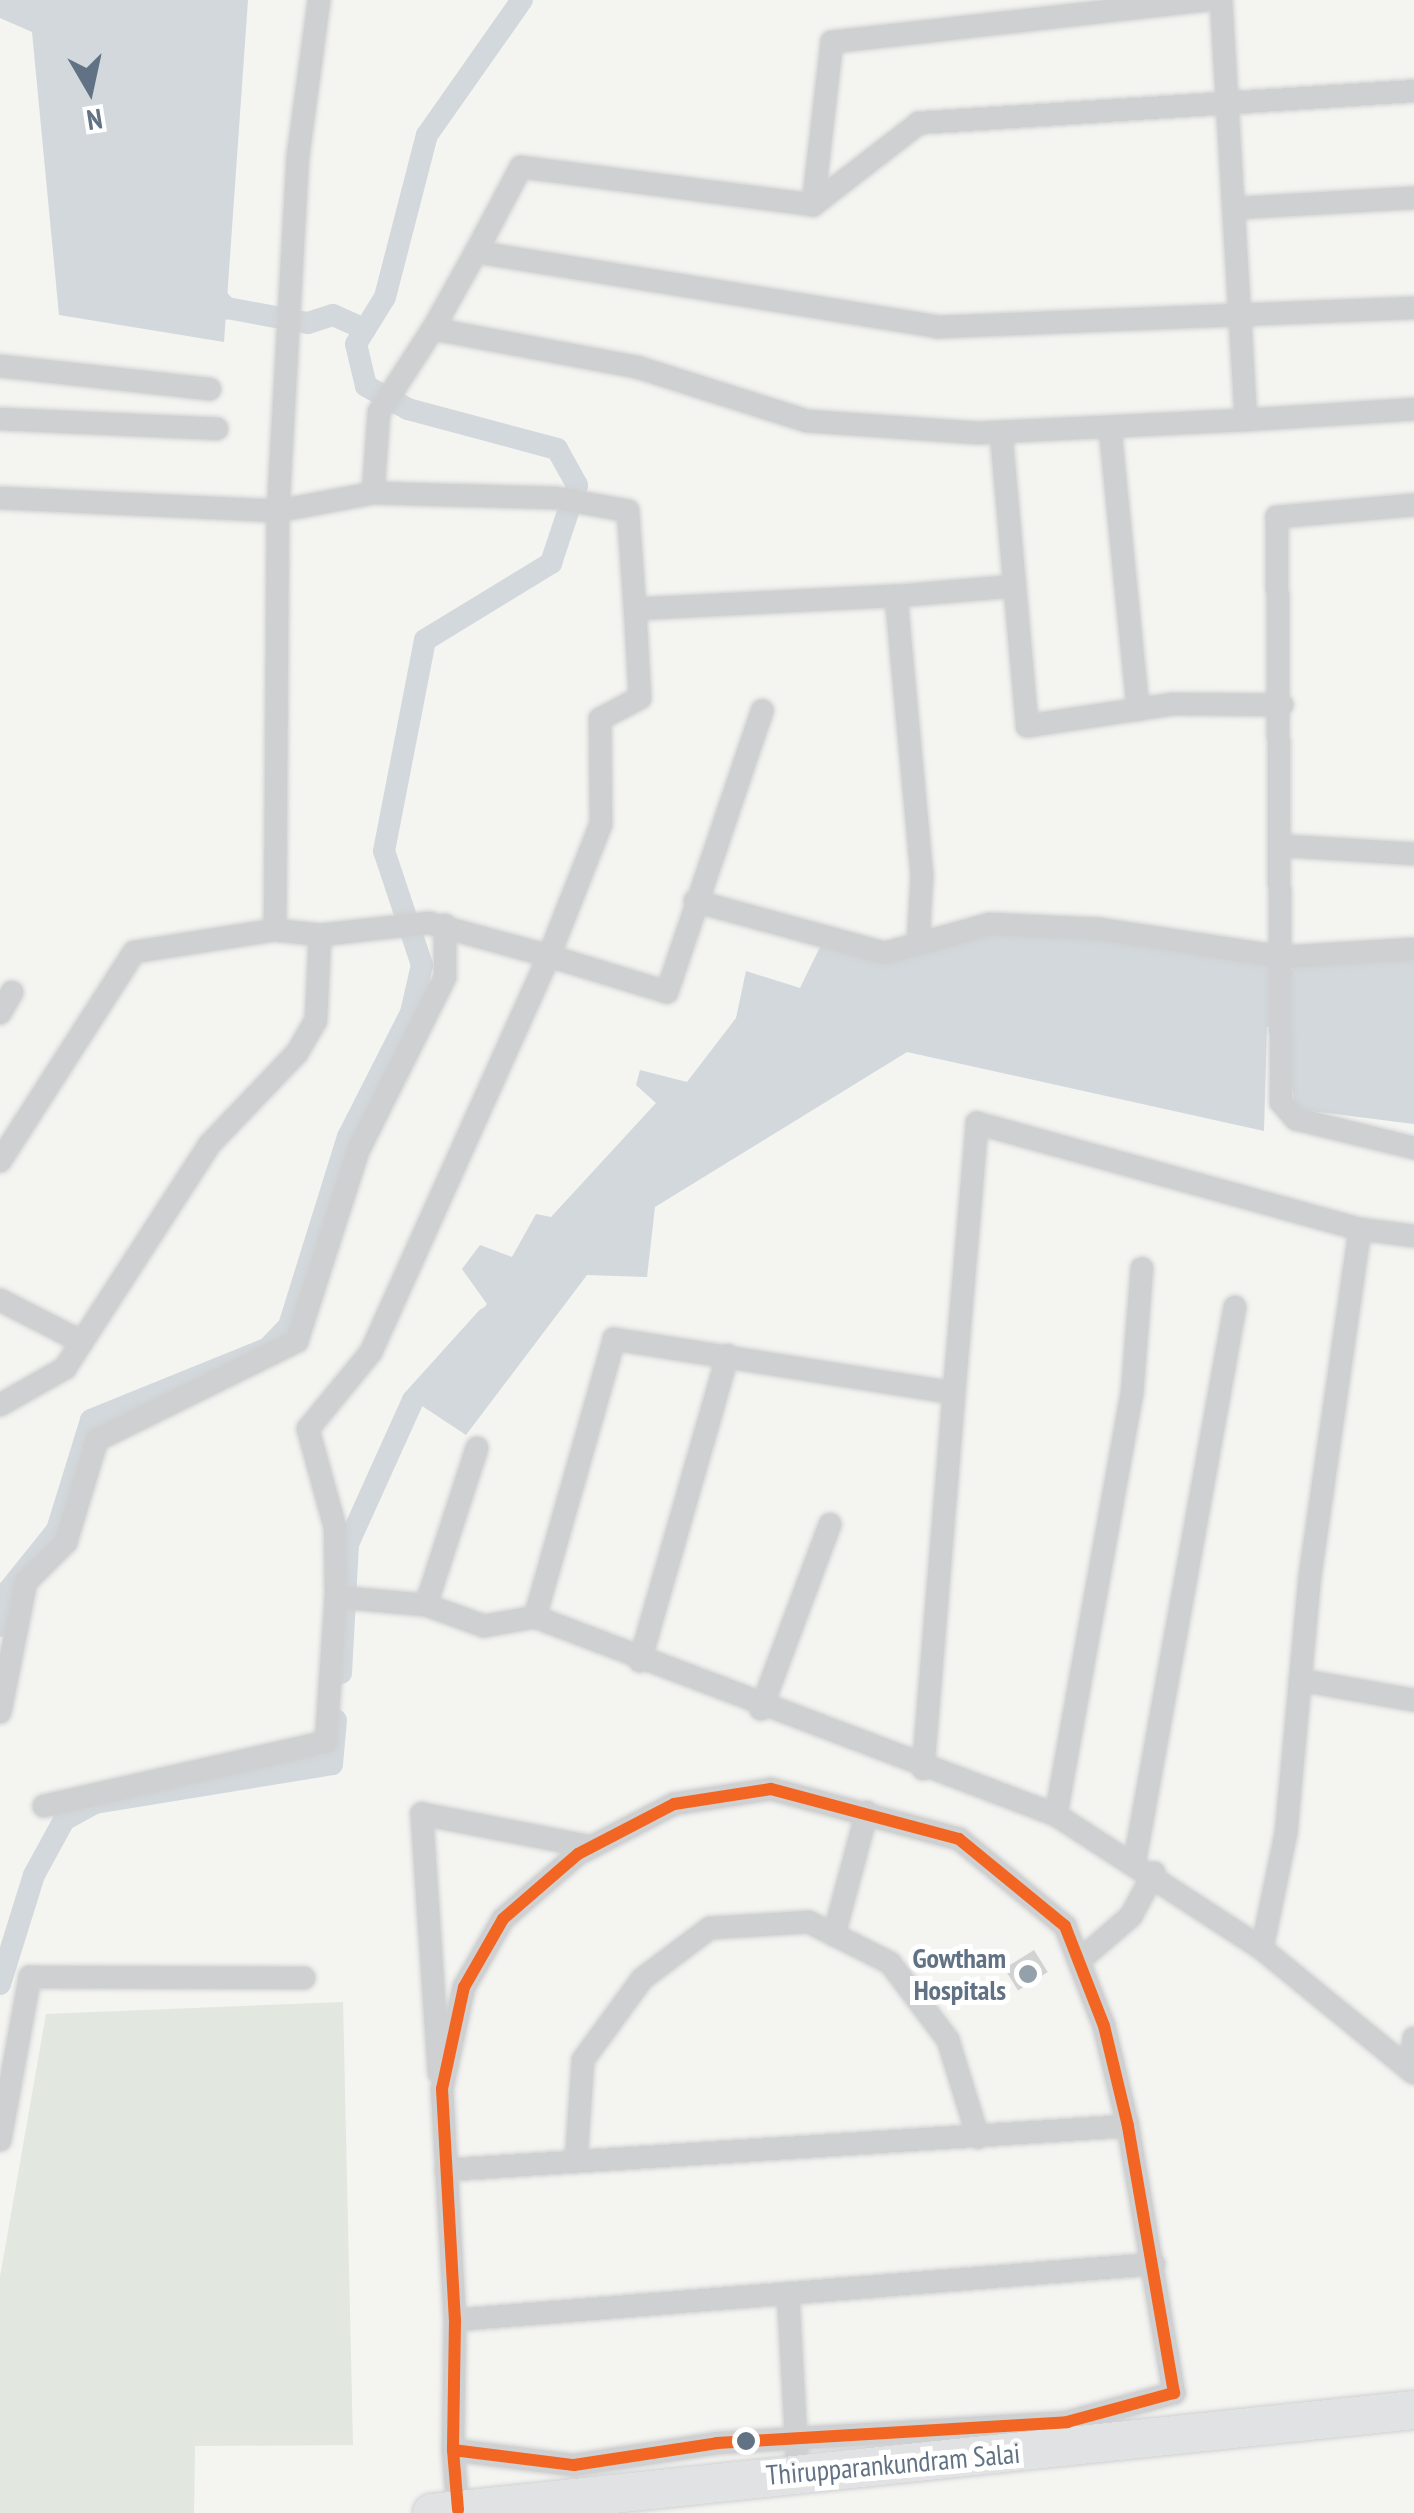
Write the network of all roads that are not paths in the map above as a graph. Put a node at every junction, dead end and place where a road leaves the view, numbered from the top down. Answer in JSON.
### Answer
{"nodes":[{"id":1,"x":319,"y":0,"type":"edge"},
{"id":2,"x":1205,"y":0,"type":"edge"},
{"id":3,"x":1221,"y":0,"type":"edge"},
{"id":4,"x":1019,"y":10,"type":"edge"},
{"id":5,"x":1414,"y":91,"type":"edge"},
{"id":6,"x":1229,"y":102,"type":"junction"},
{"id":7,"x":1414,"y":198,"type":"edge"},
{"id":8,"x":814,"y":205,"type":"junction"},
{"id":9,"x":1238,"y":208,"type":"junction"},
{"id":10,"x":476,"y":252,"type":"junction"},
{"id":11,"x":1414,"y":308,"type":"edge"},
{"id":12,"x":1243,"y":318,"type":"junction"},
{"id":13,"x":433,"y":329,"type":"junction"},
{"id":14,"x":0,"y":366,"type":"edge"},
{"id":15,"x":210,"y":389,"type":"dead end"},
{"id":16,"x":1414,"y":409,"type":"edge"},
{"id":17,"x":0,"y":419,"type":"edge"},
{"id":18,"x":1246,"y":420,"type":"junction"},
{"id":19,"x":1110,"y":428,"type":"junction"},
{"id":20,"x":217,"y":429,"type":"dead end"},
{"id":21,"x":1000,"y":432,"type":"junction"},
{"id":22,"x":373,"y":493,"type":"junction"},
{"id":23,"x":0,"y":498,"type":"edge"},
{"id":24,"x":1414,"y":504,"type":"edge"},
{"id":25,"x":278,"y":511,"type":"junction"},
{"id":26,"x":1014,"y":586,"type":"junction"},
{"id":27,"x":896,"y":596,"type":"junction"},
{"id":28,"x":635,"y":610,"type":"junction"},
{"id":29,"x":1282,"y":705,"type":"junction"},
{"id":30,"x":762,"y":710,"type":"dead end"},
{"id":31,"x":1138,"y":710,"type":"junction"},
{"id":32,"x":1284,"y":846,"type":"junction"},
{"id":33,"x":1414,"y":854,"type":"edge"},
{"id":34,"x":694,"y":902,"type":"junction"},
{"id":35,"x":437,"y":924,"type":"junction"},
{"id":36,"x":275,"y":930,"type":"junction"},
{"id":37,"x":320,"y":935,"type":"junction"},
{"id":38,"x":918,"y":944,"type":"junction"},
{"id":39,"x":1414,"y":949,"type":"edge"},
{"id":40,"x":549,"y":956,"type":"junction"},
{"id":41,"x":1282,"y":962,"type":"junction"},
{"id":42,"x":12,"y":992,"type":"dead end"},
{"id":43,"x":0,"y":1013,"type":"edge"},
{"id":44,"x":1414,"y":1148,"type":"edge"},
{"id":45,"x":0,"y":1162,"type":"edge"},
{"id":46,"x":1360,"y":1229,"type":"junction"},
{"id":47,"x":1414,"y":1236,"type":"edge"},
{"id":48,"x":1142,"y":1268,"type":"dead end"},
{"id":49,"x":0,"y":1300,"type":"edge"},
{"id":50,"x":1235,"y":1307,"type":"dead end"},
{"id":51,"x":82,"y":1342,"type":"junction"},
{"id":52,"x":728,"y":1355,"type":"junction"},
{"id":53,"x":954,"y":1393,"type":"junction"},
{"id":54,"x":0,"y":1404,"type":"edge"},
{"id":55,"x":477,"y":1448,"type":"dead end"},
{"id":56,"x":830,"y":1524,"type":"dead end"},
{"id":57,"x":344,"y":1598,"type":"junction"},
{"id":58,"x":426,"y":1604,"type":"junction"},
{"id":59,"x":535,"y":1616,"type":"junction"},
{"id":60,"x":640,"y":1662,"type":"junction"},
{"id":61,"x":1300,"y":1680,"type":"junction"},
{"id":62,"x":1414,"y":1700,"type":"edge"},
{"id":63,"x":761,"y":1709,"type":"junction"},
{"id":64,"x":0,"y":1712,"type":"edge"},
{"id":65,"x":923,"y":1769,"type":"junction"},
{"id":66,"x":44,"y":1806,"type":"dead end"},
{"id":67,"x":867,"y":1812,"type":"junction"},
{"id":68,"x":1056,"y":1815,"type":"junction"},
{"id":69,"x":591,"y":1847,"type":"junction"},
{"id":70,"x":1144,"y":1869,"type":"junction"},
{"id":71,"x":834,"y":1935,"type":"junction"},
{"id":72,"x":1262,"y":1949,"type":"junction"},
{"id":73,"x":1079,"y":1961,"type":"junction"},
{"id":74,"x":304,"y":1978,"type":"dead end"},
{"id":75,"x":1414,"y":2038,"type":"edge"},
{"id":76,"x":1412,"y":2071,"type":"edge"},
{"id":77,"x":442,"y":2089,"type":"junction"},
{"id":78,"x":1128,"y":2126,"type":"junction"},
{"id":79,"x":978,"y":2137,"type":"junction"},
{"id":80,"x":0,"y":2140,"type":"edge"},
{"id":81,"x":576,"y":2161,"type":"junction"},
{"id":82,"x":446,"y":2170,"type":"junction"},
{"id":83,"x":1154,"y":2264,"type":"junction"},
{"id":84,"x":788,"y":2293,"type":"junction"},
{"id":85,"x":456,"y":2320,"type":"junction"},
{"id":86,"x":1414,"y":2410,"type":"edge"},
{"id":87,"x":1414,"y":2432,"type":"edge"},
{"id":88,"x":453,"y":2450,"type":"junction"},
{"id":89,"x":797,"y":2457,"type":"junction"},
{"id":90,"x":445,"y":2512,"type":"edge"},
{"id":91,"x":632,"y":2513,"type":"edge"}],
"edges":[{"from":1,"to":25,"type":"street"},
{"from":2,"to":4,"type":"street"},
{"from":3,"to":6,"type":"street"},
{"from":4,"to":8,"type":"street"},
{"from":5,"to":6,"type":"street"},
{"from":6,"to":8,"type":"street"},
{"from":6,"to":9,"type":"street"},
{"from":7,"to":9,"type":"street"},
{"from":8,"to":10,"type":"street"},
{"from":9,"to":12,"type":"street"},
{"from":10,"to":12,"type":"street"},
{"from":10,"to":13,"type":"street"},
{"from":11,"to":12,"type":"street"},
{"from":12,"to":18,"type":"street"},
{"from":13,"to":21,"type":"street"},
{"from":13,"to":22,"type":"street"},
{"from":14,"to":15,"type":"street"},
{"from":16,"to":18,"type":"street"},
{"from":17,"to":20,"type":"street"},
{"from":18,"to":19,"type":"street"},
{"from":19,"to":21,"type":"street"},
{"from":19,"to":31,"type":"street"},
{"from":21,"to":26,"type":"street"},
{"from":22,"to":25,"type":"street"},
{"from":22,"to":28,"type":"street"},
{"from":23,"to":25,"type":"street"},
{"from":24,"to":29,"type":"street"},
{"from":25,"to":36,"type":"street"},
{"from":26,"to":27,"type":"street"},
{"from":26,"to":31,"type":"street"},
{"from":27,"to":28,"type":"street"},
{"from":27,"to":38,"type":"street"},
{"from":28,"to":40,"type":"street"},
{"from":29,"to":31,"type":"street"},
{"from":29,"to":32,"type":"street"},
{"from":30,"to":34,"type":"street"},
{"from":32,"to":33,"type":"street"},
{"from":32,"to":41,"type":"street"},
{"from":34,"to":38,"type":"street"},
{"from":34,"to":40,"type":"street"},
{"from":35,"to":37,"type":"street"},
{"from":35,"to":40,"type":"street"},
{"from":35,"to":64,"type":"street"},
{"from":36,"to":37,"type":"street"},
{"from":36,"to":45,"type":"street"},
{"from":37,"to":51,"type":"street"},
{"from":38,"to":41,"type":"street"},
{"from":39,"to":41,"type":"street"},
{"from":40,"to":57,"type":"street"},
{"from":41,"to":44,"type":"street"},
{"from":42,"to":43,"type":"street"},
{"from":46,"to":47,"type":"street"},
{"from":46,"to":53,"type":"street"},
{"from":46,"to":61,"type":"street"},
{"from":48,"to":68,"type":"street"},
{"from":49,"to":51,"type":"street"},
{"from":50,"to":70,"type":"street"},
{"from":51,"to":54,"type":"street"},
{"from":52,"to":53,"type":"street"},
{"from":52,"to":59,"type":"street"},
{"from":52,"to":60,"type":"street"},
{"from":53,"to":65,"type":"street"},
{"from":55,"to":58,"type":"street"},
{"from":56,"to":63,"type":"street"},
{"from":57,"to":58,"type":"street"},
{"from":57,"to":66,"type":"street"},
{"from":58,"to":59,"type":"street"},
{"from":59,"to":60,"type":"street"},
{"from":60,"to":63,"type":"street"},
{"from":61,"to":62,"type":"street"},
{"from":61,"to":72,"type":"street"},
{"from":63,"to":65,"type":"street"},
{"from":65,"to":68,"type":"street"},
{"from":67,"to":69,"type":"street"},
{"from":67,"to":71,"type":"street"},
{"from":67,"to":73,"type":"street"},
{"from":68,"to":70,"type":"street"},
{"from":69,"to":77,"type":"street"},
{"from":69,"to":77,"type":"street"},
{"from":70,"to":72,"type":"street"},
{"from":70,"to":73,"type":"street"},
{"from":71,"to":79,"type":"street"},
{"from":71,"to":81,"type":"street"},
{"from":72,"to":76,"type":"street"},
{"from":73,"to":78,"type":"street"},
{"from":74,"to":80,"type":"street"},
{"from":75,"to":76,"type":"street"},
{"from":77,"to":82,"type":"street"},
{"from":78,"to":79,"type":"street"},
{"from":78,"to":83,"type":"street"},
{"from":79,"to":81,"type":"street"},
{"from":81,"to":82,"type":"street"},
{"from":82,"to":85,"type":"street"},
{"from":83,"to":84,"type":"street"},
{"from":83,"to":89,"type":"street"},
{"from":84,"to":85,"type":"street"},
{"from":84,"to":89,"type":"street"},
{"from":85,"to":88,"type":"street"},
{"from":86,"to":89,"type":"main road","name":"Thirupparankundram Salai"},
{"from":87,"to":91,"type":"main road","name":"Thirupparankundram Salai"},
{"from":88,"to":89,"type":"street"},
{"from":88,"to":90,"type":"street"},
{"from":89,"to":90,"type":"main road","name":"Thirupparankundram Salai"}]}
